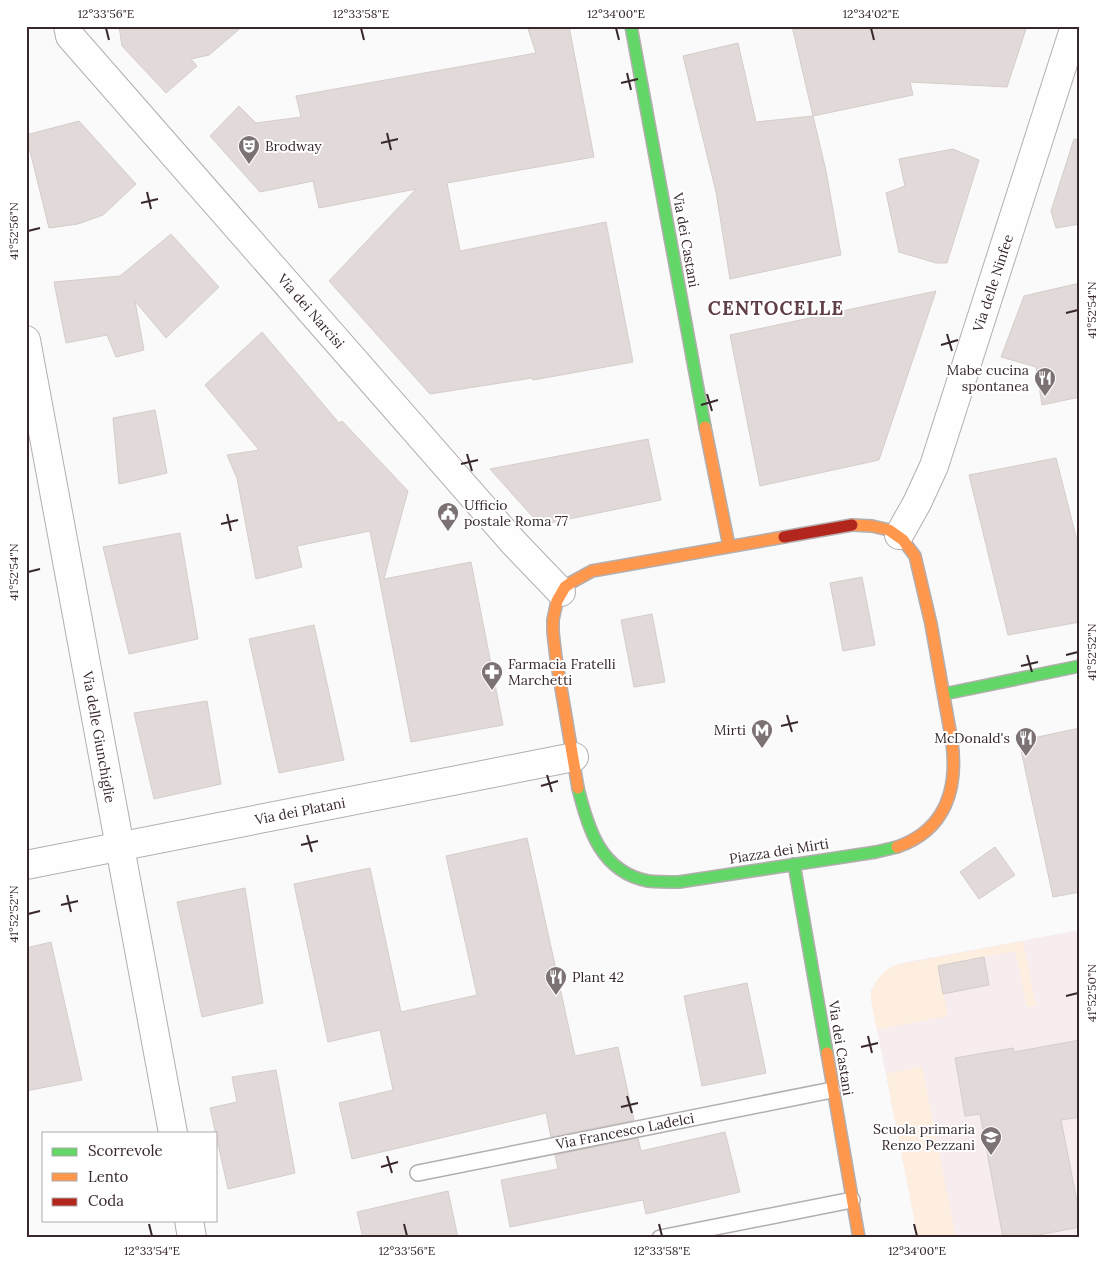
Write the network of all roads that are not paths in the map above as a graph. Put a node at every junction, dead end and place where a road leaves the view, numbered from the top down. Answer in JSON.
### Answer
{"nodes":[{"id":1,"x":68,"y":26,"type":"edge"},
{"id":2,"x":631,"y":26,"type":"edge"},
{"id":3,"x":1075,"y":26,"type":"edge"},
{"id":4,"x":26,"y":340,"type":"edge"},
{"id":5,"x":899,"y":535,"type":"junction"},
{"id":6,"x":730,"y":546,"type":"junction"},
{"id":7,"x":560,"y":592,"type":"junction"},
{"id":8,"x":1080,"y":666,"type":"edge"},
{"id":9,"x":944,"y":694,"type":"junction"},
{"id":10,"x":574,"y":757,"type":"junction"},
{"id":11,"x":120,"y":847,"type":"junction"},
{"id":12,"x":794,"y":864,"type":"junction"},
{"id":13,"x":26,"y":865,"type":"edge"},
{"id":14,"x":832,"y":1090,"type":"junction"},
{"id":15,"x":173,"y":1132,"type":"edge"},
{"id":16,"x":418,"y":1173,"type":"dead end"},
{"id":17,"x":852,"y":1200,"type":"junction"},
{"id":18,"x":189,"y":1222,"type":"edge"},
{"id":19,"x":192,"y":1238,"type":"edge"},
{"id":20,"x":660,"y":1238,"type":"edge"},
{"id":21,"x":859,"y":1238,"type":"edge"}],
"edges":[{"from":1,"to":7,"type":"street","name":"Via dei Narcisi"},
{"from":2,"to":6,"type":"street","name":"Via dei Castani"},
{"from":3,"to":5,"type":"street","name":"Via delle Ninfee"},
{"from":4,"to":11,"type":"street","name":"Via delle Giunchiglie"},
{"from":5,"to":6,"type":"street"},
{"from":5,"to":9,"type":"street","name":"Piazza dei Mirti"},
{"from":6,"to":7,"type":"street"},
{"from":7,"to":10,"type":"street","name":"Piazza dei Mirti"},
{"from":8,"to":9,"type":"street"},
{"from":9,"to":12,"type":"street","name":"Piazza dei Mirti"},
{"from":10,"to":11,"type":"street","name":"Via dei Platani"},
{"from":10,"to":12,"type":"street","name":"Piazza dei Mirti"},
{"from":11,"to":13,"type":"street","name":"Via dei Platani"},
{"from":11,"to":15,"type":"street","name":"Via delle Giunchiglie"},
{"from":12,"to":14,"type":"street","name":"Via dei Castani"},
{"from":14,"to":16,"type":"lane","name":"Via Francesco Ladelci"},
{"from":14,"to":17,"type":"street","name":"Via dei Castani"},
{"from":17,"to":20,"type":"lane"},
{"from":17,"to":21,"type":"street","name":"Via dei Castani"},
{"from":18,"to":19,"type":"street"}]}
